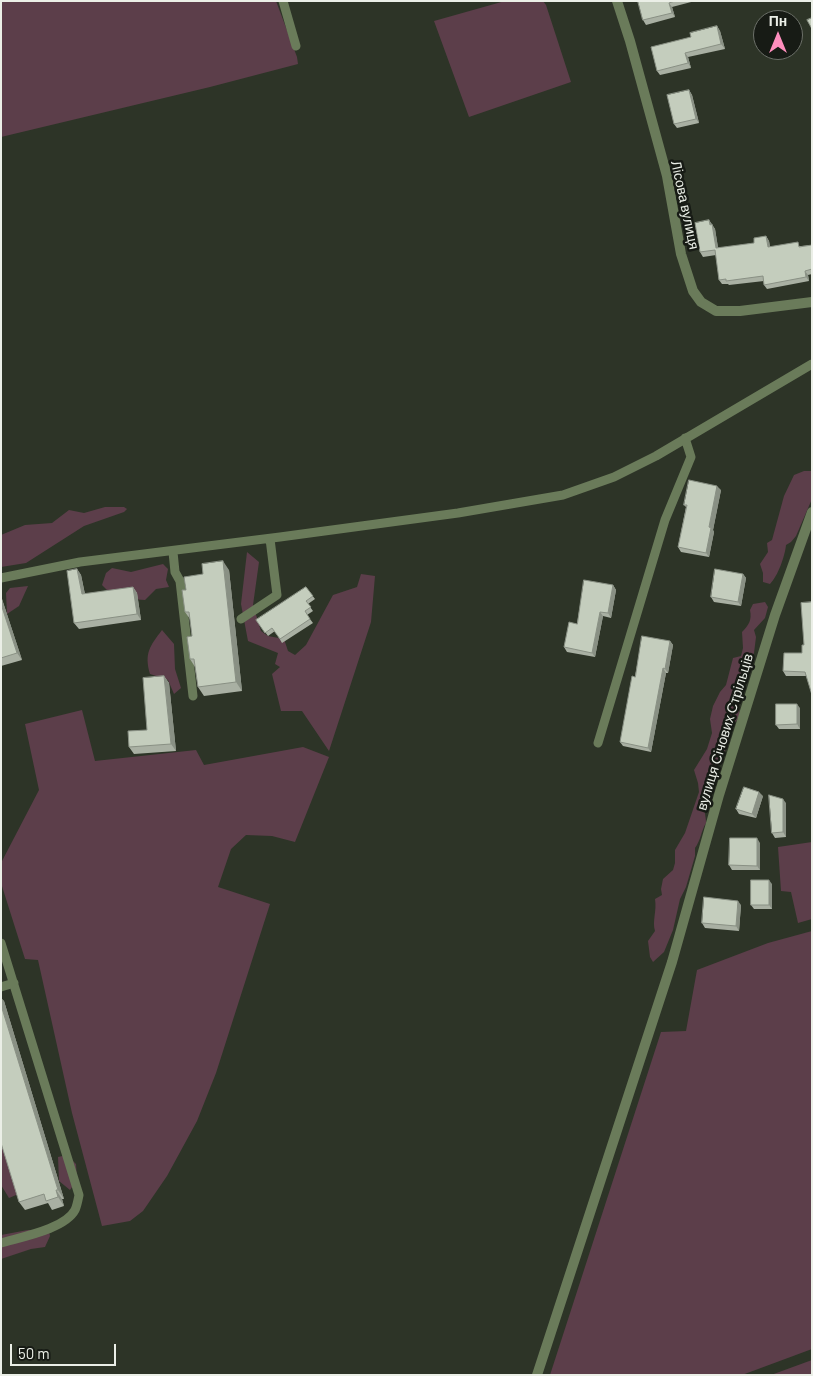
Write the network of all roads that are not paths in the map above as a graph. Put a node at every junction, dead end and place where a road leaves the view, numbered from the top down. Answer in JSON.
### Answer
{"nodes":[{"id":1,"x":283,"y":1,"type":"edge"},
{"id":2,"x":617,"y":1,"type":"edge"},
{"id":3,"x":296,"y":46,"type":"dead end"},
{"id":4,"x":812,"y":302,"type":"edge"},
{"id":5,"x":812,"y":364,"type":"edge"},
{"id":6,"x":685,"y":438,"type":"junction"},
{"id":7,"x":812,"y":512,"type":"edge"},
{"id":8,"x":270,"y":539,"type":"junction"},
{"id":9,"x":173,"y":552,"type":"junction"},
{"id":10,"x":1,"y":578,"type":"edge"},
{"id":11,"x":241,"y":619,"type":"dead end"},
{"id":12,"x":193,"y":696,"type":"dead end"},
{"id":13,"x":598,"y":744,"type":"dead end"},
{"id":14,"x":1,"y":943,"type":"edge"},
{"id":15,"x":14,"y":983,"type":"junction"},
{"id":16,"x":1,"y":987,"type":"edge"},
{"id":17,"x":1,"y":1243,"type":"edge"},
{"id":18,"x":537,"y":1375,"type":"edge"}],
"edges":[{"from":1,"to":3,"type":"lane"},
{"from":2,"to":4,"type":"street","name":"Лісова вулиця"},
{"from":5,"to":6,"type":"lane"},
{"from":6,"to":8,"type":"lane"},
{"from":6,"to":13,"type":"lane"},
{"from":7,"to":18,"type":"street","name":"вулиця Січових Стрільців"},
{"from":8,"to":9,"type":"lane"},
{"from":8,"to":11,"type":"lane"},
{"from":9,"to":10,"type":"lane"},
{"from":9,"to":12,"type":"lane"},
{"from":14,"to":15,"type":"lane"},
{"from":15,"to":16,"type":"lane"},
{"from":15,"to":17,"type":"lane"}]}
